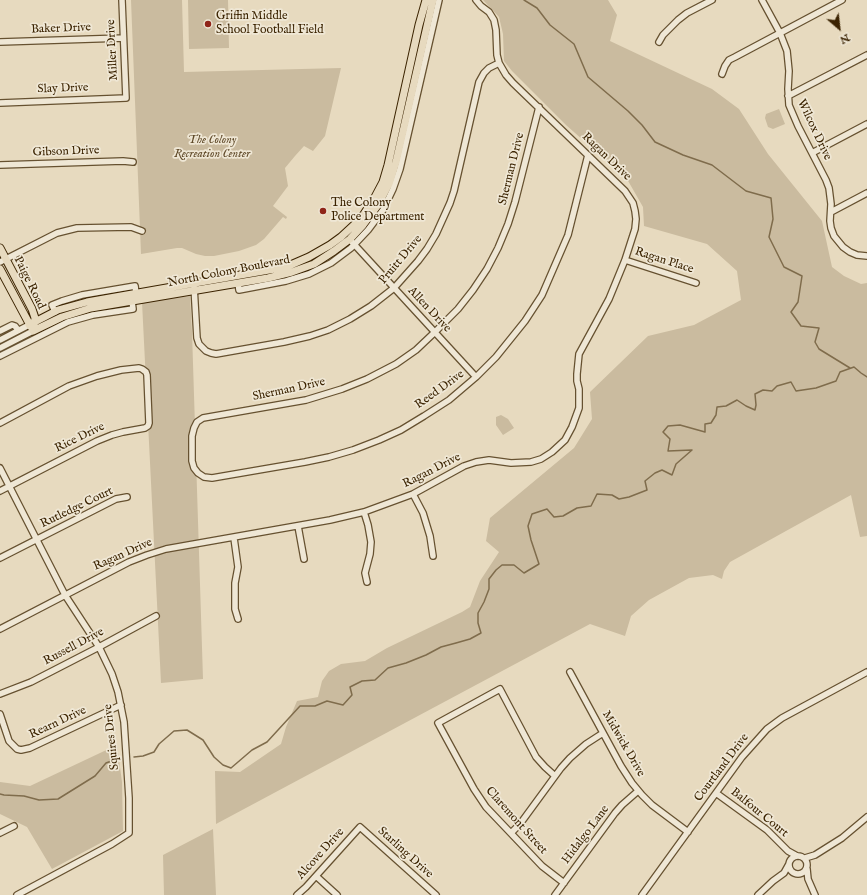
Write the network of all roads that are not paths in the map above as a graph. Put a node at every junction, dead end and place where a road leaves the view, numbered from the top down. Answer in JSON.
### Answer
{"nodes":[{"id":1,"x":122,"y":0,"type":"edge"},
{"id":2,"x":426,"y":0,"type":"edge"},
{"id":3,"x":433,"y":0,"type":"edge"},
{"id":4,"x":439,"y":0,"type":"edge"},
{"id":5,"x":476,"y":0,"type":"edge"},
{"id":6,"x":712,"y":0,"type":"edge"},
{"id":7,"x":762,"y":0,"type":"edge"},
{"id":8,"x":842,"y":0,"type":"edge"},
{"id":9,"x":780,"y":34,"type":"junction"},
{"id":10,"x":123,"y":38,"type":"junction"},
{"id":11,"x":0,"y":42,"type":"edge"},
{"id":12,"x":659,"y":42,"type":"dead end"},
{"id":13,"x":867,"y":55,"type":"edge"},
{"id":14,"x":499,"y":63,"type":"junction"},
{"id":15,"x":722,"y":74,"type":"dead end"},
{"id":16,"x":788,"y":96,"type":"junction"},
{"id":17,"x":126,"y":98,"type":"joint"},
{"id":18,"x":0,"y":103,"type":"edge"},
{"id":19,"x":539,"y":108,"type":"junction"},
{"id":20,"x":867,"y":124,"type":"edge"},
{"id":21,"x":812,"y":153,"type":"junction"},
{"id":22,"x":588,"y":155,"type":"junction"},
{"id":23,"x":133,"y":162,"type":"dead end"},
{"id":24,"x":0,"y":165,"type":"edge"},
{"id":25,"x":867,"y":193,"type":"edge"},
{"id":26,"x":831,"y":212,"type":"junction"},
{"id":27,"x":142,"y":231,"type":"dead end"},
{"id":28,"x":350,"y":239,"type":"junction"},
{"id":29,"x":0,"y":248,"type":"edge"},
{"id":30,"x":865,"y":256,"type":"edge"},
{"id":31,"x":625,"y":260,"type":"junction"},
{"id":32,"x":3,"y":261,"type":"edge"},
{"id":33,"x":0,"y":269,"type":"edge"},
{"id":34,"x":696,"y":283,"type":"dead end"},
{"id":35,"x":194,"y":287,"type":"junction"},
{"id":36,"x":394,"y":288,"type":"junction"},
{"id":37,"x":132,"y":301,"type":"junction"},
{"id":38,"x":32,"y":309,"type":"junction"},
{"id":39,"x":47,"y":315,"type":"junction"},
{"id":40,"x":32,"y":326,"type":"junction"},
{"id":41,"x":18,"y":330,"type":"junction"},
{"id":42,"x":0,"y":331,"type":"edge"},
{"id":43,"x":435,"y":332,"type":"junction"},
{"id":44,"x":0,"y":340,"type":"edge"},
{"id":45,"x":0,"y":348,"type":"edge"},
{"id":46,"x":0,"y":356,"type":"edge"},
{"id":47,"x":476,"y":377,"type":"junction"},
{"id":48,"x":0,"y":423,"type":"edge"},
{"id":49,"x":192,"y":450,"type":"joint"},
{"id":50,"x":0,"y":468,"type":"edge"},
{"id":51,"x":9,"y":486,"type":"junction"},
{"id":52,"x":0,"y":491,"type":"edge"},
{"id":53,"x":413,"y":494,"type":"junction"},
{"id":54,"x":127,"y":498,"type":"dead end"},
{"id":55,"x":364,"y":512,"type":"junction"},
{"id":56,"x":298,"y":526,"type":"junction"},
{"id":57,"x":234,"y":538,"type":"junction"},
{"id":58,"x":37,"y":540,"type":"junction"},
{"id":59,"x":433,"y":556,"type":"dead end"},
{"id":60,"x":0,"y":558,"type":"edge"},
{"id":61,"x":304,"y":558,"type":"dead end"},
{"id":62,"x":367,"y":582,"type":"dead end"},
{"id":63,"x":65,"y":595,"type":"junction"},
{"id":64,"x":156,"y":616,"type":"dead end"},
{"id":65,"x":238,"y":619,"type":"dead end"},
{"id":66,"x":0,"y":629,"type":"edge"},
{"id":67,"x":99,"y":647,"type":"junction"},
{"id":68,"x":570,"y":672,"type":"dead end"},
{"id":69,"x":867,"y":672,"type":"edge"},
{"id":70,"x":0,"y":694,"type":"edge"},
{"id":71,"x":121,"y":705,"type":"junction"},
{"id":72,"x":0,"y":714,"type":"edge"},
{"id":73,"x":603,"y":733,"type":"junction"},
{"id":74,"x":555,"y":776,"type":"junction"},
{"id":75,"x":638,"y":791,"type":"junction"},
{"id":76,"x":716,"y":793,"type":"junction"},
{"id":77,"x":867,"y":816,"type":"edge"},
{"id":78,"x":14,"y":826,"type":"dead end"},
{"id":79,"x":360,"y":827,"type":"joint"},
{"id":80,"x":688,"y":832,"type":"junction"},
{"id":81,"x":0,"y":834,"type":"edge"},
{"id":82,"x":511,"y":834,"type":"junction"},
{"id":83,"x":788,"y":851,"type":"junction"},
{"id":84,"x":797,"y":856,"type":"junction"},
{"id":85,"x":790,"y":862,"type":"junction"},
{"id":86,"x":807,"y":863,"type":"junction"},
{"id":87,"x":793,"y":872,"type":"junction"},
{"id":88,"x":784,"y":873,"type":"junction"},
{"id":89,"x":801,"y":874,"type":"junction"},
{"id":90,"x":316,"y":876,"type":"junction"},
{"id":91,"x":808,"y":880,"type":"junction"},
{"id":92,"x":564,"y":883,"type":"junction"},
{"id":93,"x":17,"y":895,"type":"edge"},
{"id":94,"x":297,"y":895,"type":"edge"},
{"id":95,"x":337,"y":895,"type":"edge"},
{"id":96,"x":436,"y":895,"type":"edge"},
{"id":97,"x":555,"y":895,"type":"edge"},
{"id":98,"x":642,"y":895,"type":"edge"},
{"id":99,"x":758,"y":895,"type":"edge"},
{"id":100,"x":815,"y":895,"type":"edge"}],
"edges":[{"from":1,"to":10,"type":"street","name":"Miller Drive"},
{"from":2,"to":28,"type":"main road","name":"North Colony Boulevard"},
{"from":3,"to":28,"type":"main road","name":"North Colony Boulevard"},
{"from":4,"to":28,"type":"street"},
{"from":5,"to":14,"type":"street","name":"Ragan Drive"},
{"from":6,"to":12,"type":"street"},
{"from":7,"to":9,"type":"street","name":"Wilcox Drive"},
{"from":8,"to":9,"type":"street"},
{"from":9,"to":15,"type":"street"},
{"from":9,"to":16,"type":"street","name":"Wilcox Drive"},
{"from":10,"to":11,"type":"street","name":"Baker Drive"},
{"from":10,"to":17,"type":"street","name":"Miller Drive"},
{"from":13,"to":16,"type":"street"},
{"from":14,"to":19,"type":"street","name":"Ragan Drive"},
{"from":14,"to":36,"type":"street","name":"Pruitt Drive"},
{"from":16,"to":21,"type":"street","name":"Wilcox Drive"},
{"from":17,"to":18,"type":"street","name":"Slay Drive"},
{"from":19,"to":22,"type":"street","name":"Ragan Drive"},
{"from":19,"to":43,"type":"street","name":"Sherman Drive"},
{"from":20,"to":21,"type":"street"},
{"from":21,"to":26,"type":"street","name":"Wilcox Drive"},
{"from":22,"to":31,"type":"street","name":"Ragan Drive"},
{"from":22,"to":47,"type":"street","name":"Reed Drive"},
{"from":23,"to":24,"type":"street","name":"Gibson Drive"},
{"from":25,"to":26,"type":"street"},
{"from":26,"to":30,"type":"street","name":"Wilcox Drive"},
{"from":27,"to":32,"type":"street"},
{"from":28,"to":35,"type":"main road","name":"North Colony Boulevard"},
{"from":28,"to":35,"type":"main road","name":"North Colony Boulevard"},
{"from":28,"to":36,"type":"street","name":"Allen Drive"},
{"from":29,"to":32,"type":"main road","name":"Paige Road"},
{"from":31,"to":34,"type":"street","name":"Ragan Place"},
{"from":31,"to":53,"type":"street","name":"Ragan Drive"},
{"from":32,"to":38,"type":"main road","name":"Paige Road"},
{"from":33,"to":40,"type":"main road","name":"Paige Road"},
{"from":35,"to":36,"type":"street","name":"Pruitt Drive"},
{"from":35,"to":37,"type":"main road","name":"North Colony Boulevard"},
{"from":35,"to":39,"type":"main road","name":"North Colony Boulevard"},
{"from":36,"to":43,"type":"street","name":"Allen Drive"},
{"from":37,"to":40,"type":"main road","name":"North Colony Boulevard"},
{"from":37,"to":46,"type":"street"},
{"from":38,"to":39,"type":"main road"},
{"from":38,"to":40,"type":"main road","name":"Paige Road"},
{"from":39,"to":40,"type":"main road","name":"North Colony Boulevard"},
{"from":40,"to":41,"type":"street","name":"North Colony Boulevard"},
{"from":40,"to":45,"type":"street","name":"North Colony Boulevard"},
{"from":41,"to":42,"type":"street"},
{"from":41,"to":44,"type":"street","name":"North Colony Boulevard"},
{"from":43,"to":47,"type":"street","name":"Allen Drive"},
{"from":43,"to":49,"type":"street","name":"Sherman Drive"},
{"from":47,"to":49,"type":"street","name":"Reed Drive"},
{"from":48,"to":51,"type":"street","name":"Rice Drive"},
{"from":50,"to":51,"type":"street","name":"Squires Drive"},
{"from":51,"to":52,"type":"street","name":"Rice Drive"},
{"from":51,"to":58,"type":"street","name":"Squires Drive"},
{"from":53,"to":55,"type":"street","name":"Ragan Drive"},
{"from":53,"to":59,"type":"street"},
{"from":54,"to":58,"type":"street","name":"Rutledge Court"},
{"from":55,"to":56,"type":"street","name":"Ragan Drive"},
{"from":55,"to":62,"type":"street"},
{"from":56,"to":57,"type":"street","name":"Ragan Drive"},
{"from":56,"to":61,"type":"street"},
{"from":57,"to":63,"type":"street","name":"Ragan Drive"},
{"from":57,"to":65,"type":"street"},
{"from":58,"to":60,"type":"street","name":"Rutledge Court"},
{"from":58,"to":63,"type":"street","name":"Squires Drive"},
{"from":63,"to":66,"type":"street","name":"Ragan Drive"},
{"from":63,"to":67,"type":"street","name":"Squires Drive"},
{"from":64,"to":67,"type":"street","name":"Russell Drive"},
{"from":67,"to":70,"type":"street","name":"Russell Drive"},
{"from":67,"to":71,"type":"street","name":"Squires Drive"},
{"from":68,"to":73,"type":"street","name":"Midwick Drive"},
{"from":69,"to":76,"type":"street","name":"Courtland Drive"},
{"from":71,"to":72,"type":"street","name":"Rearn Drive"},
{"from":71,"to":93,"type":"street","name":"Squires Drive"},
{"from":73,"to":74,"type":"street"},
{"from":73,"to":75,"type":"street","name":"Midwick Drive"},
{"from":74,"to":82,"type":"street"},
{"from":74,"to":82,"type":"street","name":"Claremont Street"},
{"from":75,"to":80,"type":"street","name":"Midwick Drive"},
{"from":75,"to":92,"type":"street","name":"Hidalgo Lane"},
{"from":76,"to":80,"type":"street","name":"Courtland Drive"},
{"from":76,"to":83,"type":"street","name":"Balfour Court"},
{"from":77,"to":86,"type":"street"},
{"from":78,"to":81,"type":"street"},
{"from":79,"to":90,"type":"street","name":"Alcove Drive"},
{"from":79,"to":96,"type":"street","name":"Starling Drive"},
{"from":80,"to":98,"type":"street","name":"Courtland Drive"},
{"from":82,"to":92,"type":"street","name":"Claremont Street"},
{"from":83,"to":84,"type":"street","name":"Balfour Court"},
{"from":83,"to":85,"type":"street","name":"Balfour Court"},
{"from":84,"to":85,"type":"street"},
{"from":84,"to":86,"type":"street"},
{"from":85,"to":87,"type":"street"},
{"from":85,"to":88,"type":"street"},
{"from":86,"to":89,"type":"street"},
{"from":86,"to":91,"type":"street"},
{"from":87,"to":88,"type":"street"},
{"from":87,"to":89,"type":"street"},
{"from":88,"to":99,"type":"street"},
{"from":89,"to":91,"type":"street"},
{"from":90,"to":94,"type":"street","name":"Alcove Drive"},
{"from":90,"to":95,"type":"street"},
{"from":91,"to":100,"type":"street"},
{"from":92,"to":97,"type":"street","name":"Hidalgo Lane"}]}
